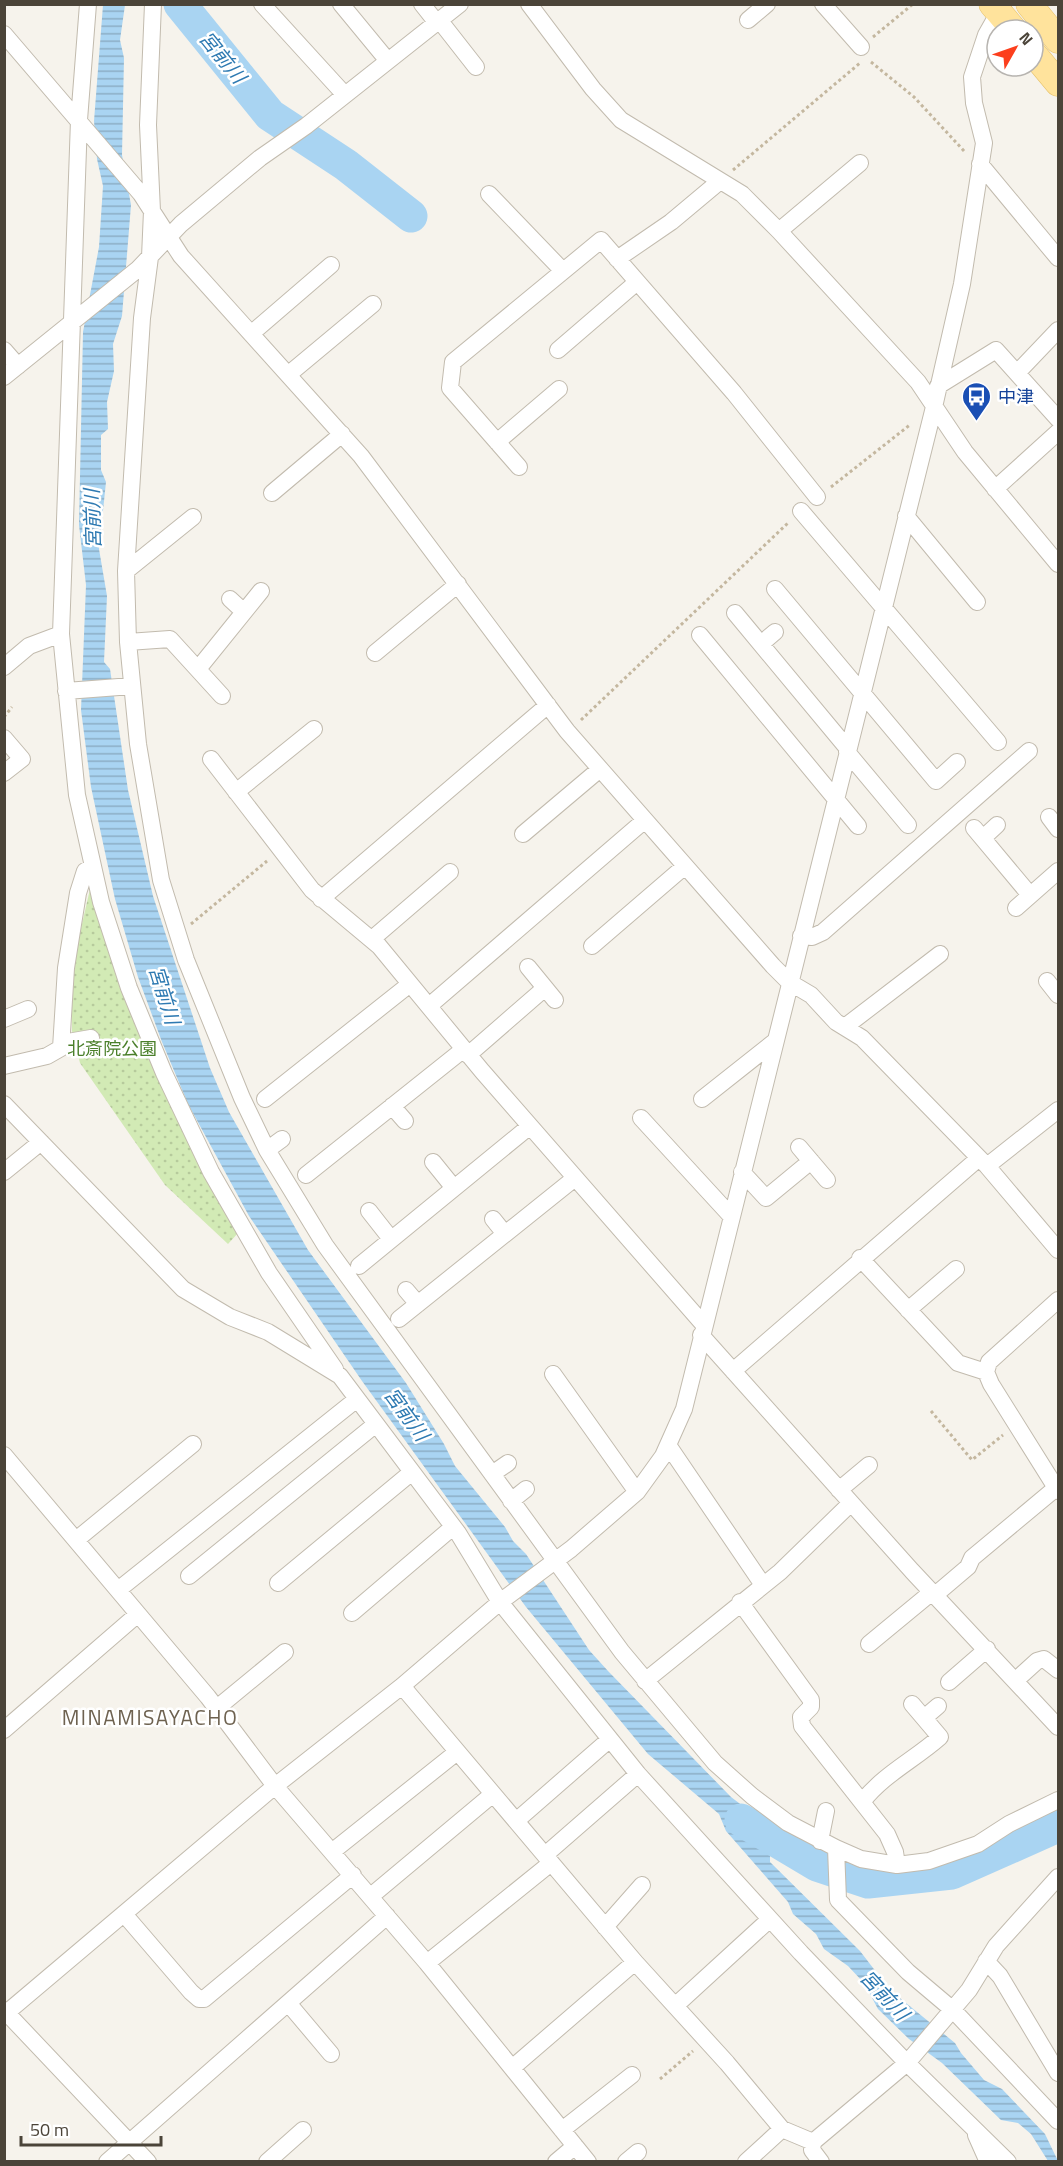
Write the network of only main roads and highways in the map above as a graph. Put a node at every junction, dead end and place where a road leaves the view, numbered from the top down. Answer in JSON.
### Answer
{"nodes":[{"id":1,"x":1029,"y":4,"type":"edge"},
{"id":2,"x":1059,"y":40,"type":"edge"},
{"id":3,"x":1045,"y":67,"type":"edge"},
{"id":4,"x":1059,"y":83,"type":"edge"}],
"edges":[{"from":1,"to":2,"type":"main road"},
{"from":3,"to":4,"type":"main road"}]}
